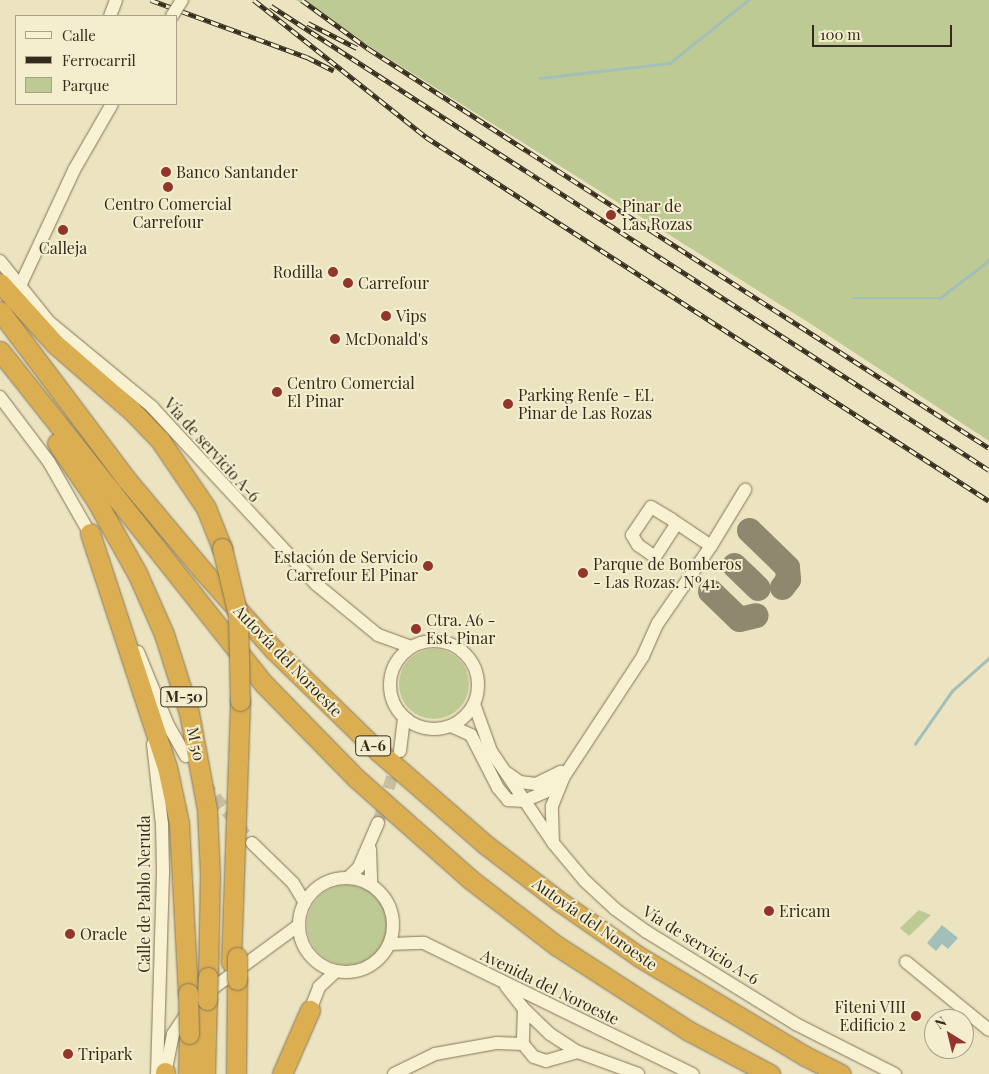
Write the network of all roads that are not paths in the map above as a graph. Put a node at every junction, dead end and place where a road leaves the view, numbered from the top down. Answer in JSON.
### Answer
{"nodes":[{"id":1,"x":116,"y":0,"type":"edge"},
{"id":2,"x":182,"y":0,"type":"edge"},
{"id":3,"x":110,"y":15,"type":"edge"},
{"id":4,"x":173,"y":15,"type":"edge"},
{"id":5,"x":101,"y":105,"type":"edge"},
{"id":6,"x":111,"y":105,"type":"edge"},
{"id":7,"x":95,"y":131,"type":"junction"},
{"id":8,"x":0,"y":260,"type":"edge"},
{"id":9,"x":0,"y":283,"type":"edge"},
{"id":10,"x":20,"y":286,"type":"junction"},
{"id":11,"x":0,"y":311,"type":"edge"},
{"id":12,"x":0,"y":351,"type":"edge"},
{"id":13,"x":0,"y":367,"type":"edge"},
{"id":14,"x":0,"y":397,"type":"edge"},
{"id":15,"x":745,"y":490,"type":"dead end"},
{"id":16,"x":677,"y":523,"type":"dead end"},
{"id":17,"x":90,"y":533,"type":"junction"},
{"id":18,"x":711,"y":546,"type":"junction"},
{"id":19,"x":411,"y":647,"type":"junction"},
{"id":20,"x":474,"y":704,"type":"junction"},
{"id":21,"x":150,"y":714,"type":"junction"},
{"id":22,"x":404,"y":717,"type":"junction"},
{"id":23,"x":451,"y":726,"type":"junction"},
{"id":24,"x":423,"y":728,"type":"junction"},
{"id":25,"x":186,"y":756,"type":"dead end"},
{"id":26,"x":573,"y":762,"type":"junction"},
{"id":27,"x":506,"y":772,"type":"junction"},
{"id":28,"x":563,"y":778,"type":"junction"},
{"id":29,"x":524,"y":801,"type":"junction"},
{"id":30,"x":378,"y":823,"type":"tunnel mouth"},
{"id":31,"x":252,"y":843,"type":"tunnel mouth"},
{"id":32,"x":554,"y":844,"type":"junction"},
{"id":33,"x":370,"y":846,"type":"junction"},
{"id":34,"x":348,"y":878,"type":"junction"},
{"id":35,"x":371,"y":885,"type":"junction"},
{"id":36,"x":305,"y":903,"type":"junction"},
{"id":37,"x":300,"y":925,"type":"junction"},
{"id":38,"x":389,"y":944,"type":"junction"},
{"id":39,"x":906,"y":962,"type":"dead end"},
{"id":40,"x":336,"y":971,"type":"junction"},
{"id":41,"x":233,"y":982,"type":"junction"},
{"id":42,"x":504,"y":984,"type":"junction"},
{"id":43,"x":524,"y":1009,"type":"junction"},
{"id":44,"x":310,"y":1010,"type":"junction"},
{"id":45,"x":989,"y":1030,"type":"edge"},
{"id":46,"x":523,"y":1044,"type":"junction"},
{"id":47,"x":578,"y":1052,"type":"junction"},
{"id":48,"x":163,"y":1073,"type":"edge"},
{"id":49,"x":188,"y":1074,"type":"edge"},
{"id":50,"x":205,"y":1074,"type":"edge"},
{"id":51,"x":227,"y":1074,"type":"edge"},
{"id":52,"x":236,"y":1074,"type":"edge"},
{"id":53,"x":282,"y":1074,"type":"edge"},
{"id":54,"x":292,"y":1074,"type":"edge"},
{"id":55,"x":394,"y":1074,"type":"edge"},
{"id":56,"x":638,"y":1074,"type":"edge"},
{"id":57,"x":693,"y":1074,"type":"edge"},
{"id":58,"x":770,"y":1074,"type":"edge"},
{"id":59,"x":841,"y":1074,"type":"edge"},
{"id":60,"x":894,"y":1074,"type":"edge"}],
"edges":[{"from":1,"to":3,"type":"street"},
{"from":2,"to":4,"type":"street","bridge":true},
{"from":5,"to":7,"type":"street"},
{"from":6,"to":7,"type":"street"},
{"from":7,"to":10,"type":"street"},
{"from":8,"to":10,"type":"street","name":"Vía de servicio A-6"},
{"from":9,"to":41,"type":"highway","bridge":true},
{"from":10,"to":19,"type":"street","name":"Vía de servicio A-6"},
{"from":11,"to":59,"type":"highway","name":"Autovía del Noroeste","number":"A-6"},
{"from":12,"to":58,"type":"highway","name":"Autovía del Noroeste","number":"A-6"},
{"from":13,"to":50,"type":"highway","name":"M 50","number":"M-50","bridge":true},
{"from":14,"to":17,"type":"street"},
{"from":15,"to":18,"type":"street"},
{"from":16,"to":18,"type":"street"},
{"from":17,"to":21,"type":"highway"},
{"from":17,"to":25,"type":"street"},
{"from":18,"to":26,"type":"street"},
{"from":19,"to":20,"type":"street"},
{"from":19,"to":22,"type":"street"},
{"from":20,"to":23,"type":"street"},
{"from":20,"to":27,"type":"street","name":"Vía de servicio A-6"},
{"from":21,"to":48,"type":"street","name":"Calle de Pablo Neruda"},
{"from":21,"to":49,"type":"highway","bridge":true},
{"from":22,"to":24,"type":"street"},
{"from":22,"to":24,"type":"street"},
{"from":23,"to":24,"type":"street"},
{"from":23,"to":29,"type":"street"},
{"from":26,"to":27,"type":"street"},
{"from":26,"to":28,"type":"street"},
{"from":27,"to":29,"type":"street","name":"Vía de servicio A-6"},
{"from":28,"to":29,"type":"street"},
{"from":28,"to":32,"type":"street"},
{"from":29,"to":32,"type":"street","name":"Vía de servicio A-6"},
{"from":30,"to":33,"type":"street"},
{"from":31,"to":36,"type":"street"},
{"from":32,"to":60,"type":"street","name":"Vía de servicio A-6"},
{"from":33,"to":34,"type":"street"},
{"from":33,"to":35,"type":"street"},
{"from":34,"to":35,"type":"street"},
{"from":34,"to":36,"type":"street"},
{"from":35,"to":38,"type":"street"},
{"from":36,"to":37,"type":"street"},
{"from":37,"to":40,"type":"street"},
{"from":37,"to":48,"type":"street"},
{"from":38,"to":40,"type":"street"},
{"from":38,"to":42,"type":"street","name":"Avenida del Noroeste"},
{"from":39,"to":45,"type":"street"},
{"from":40,"to":44,"type":"street"},
{"from":41,"to":51,"type":"highway"},
{"from":41,"to":52,"type":"highway"},
{"from":42,"to":43,"type":"street"},
{"from":42,"to":57,"type":"street","name":"Avenida del Noroeste"},
{"from":43,"to":46,"type":"street"},
{"from":43,"to":47,"type":"street"},
{"from":44,"to":53,"type":"highway"},
{"from":44,"to":54,"type":"street"},
{"from":46,"to":47,"type":"street"},
{"from":46,"to":55,"type":"street"},
{"from":47,"to":56,"type":"street"}]}
